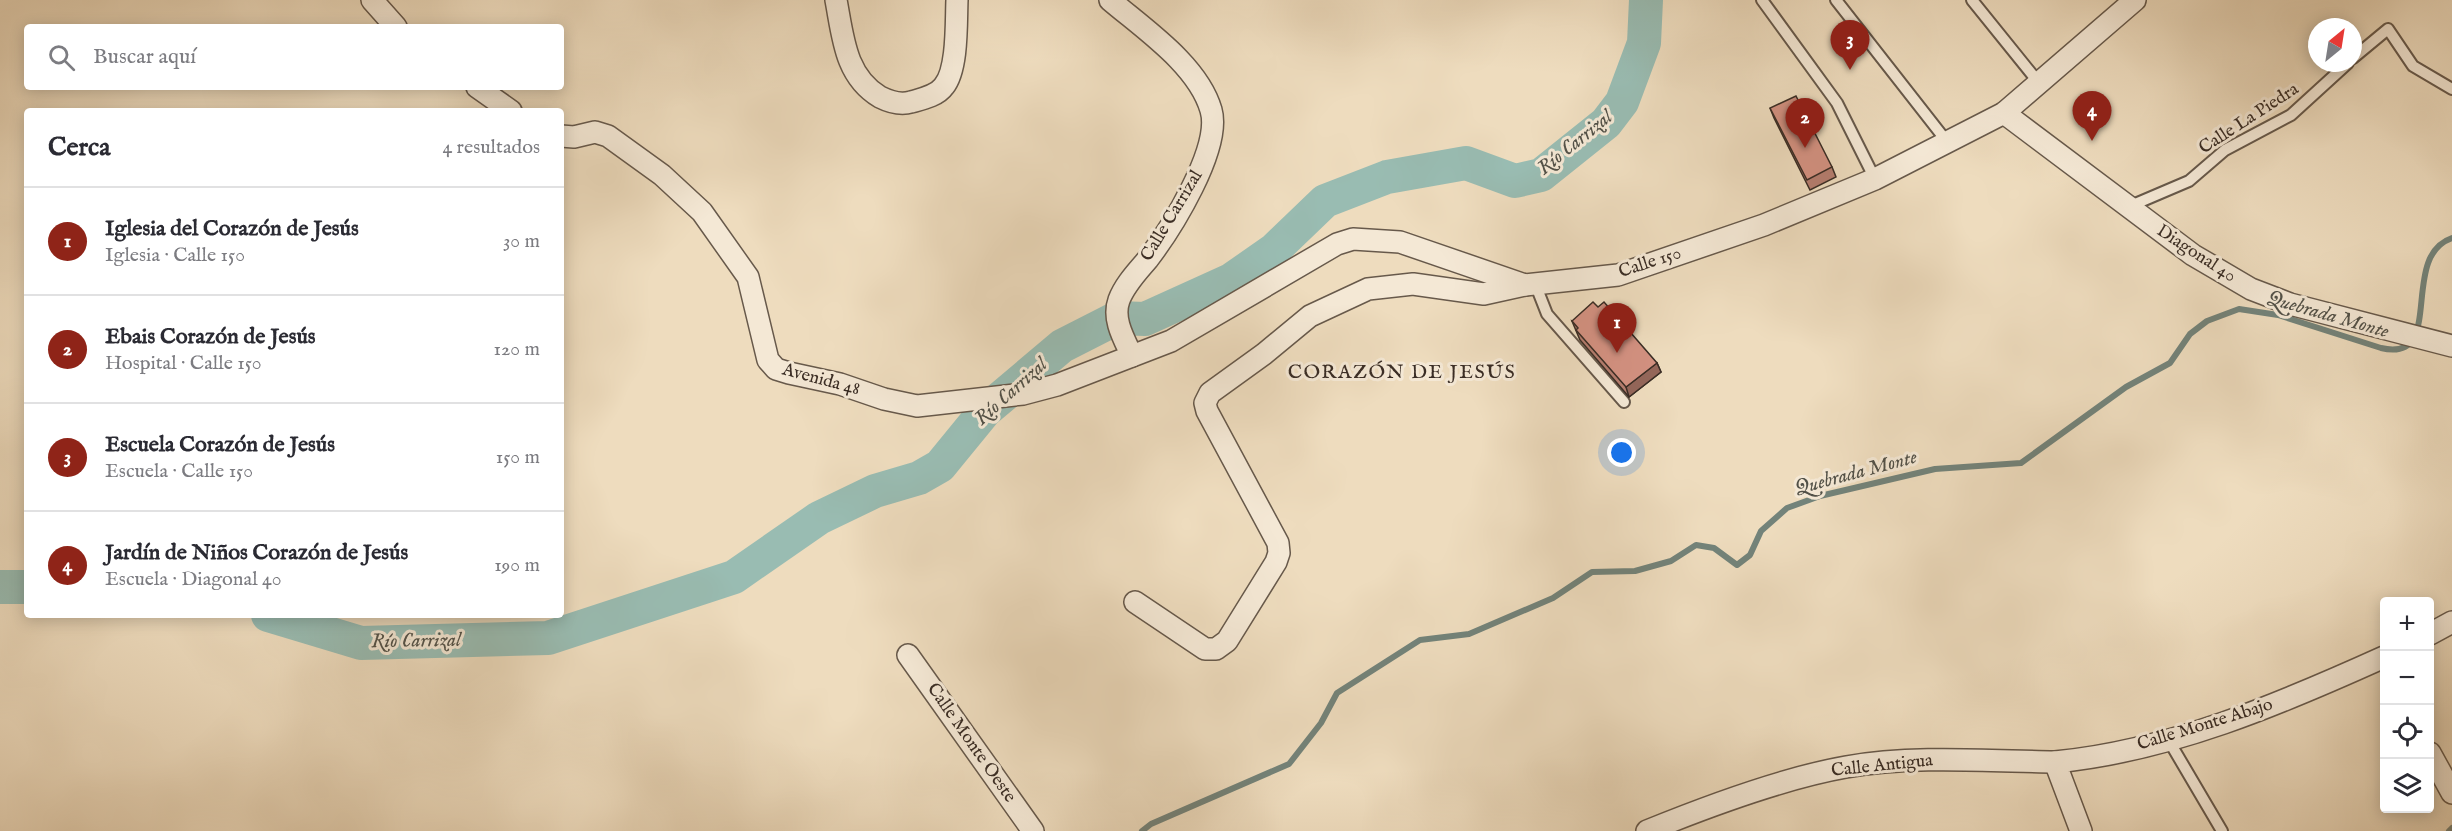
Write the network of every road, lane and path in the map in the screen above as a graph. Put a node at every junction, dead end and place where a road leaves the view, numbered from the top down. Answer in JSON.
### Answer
{"nodes":[{"id":1,"x":372,"y":0,"type":"edge"},
{"id":2,"x":836,"y":0,"type":"edge"},
{"id":3,"x":957,"y":0,"type":"edge"},
{"id":4,"x":1110,"y":0,"type":"edge"},
{"id":5,"x":1762,"y":0,"type":"edge"},
{"id":6,"x":1836,"y":0,"type":"edge"},
{"id":7,"x":1972,"y":0,"type":"edge"},
{"id":8,"x":2135,"y":0,"type":"edge"},
{"id":9,"x":393,"y":24,"type":"edge"},
{"id":10,"x":2362,"y":51,"type":"edge"},
{"id":11,"x":2338,"y":72,"type":"edge"},
{"id":12,"x":2039,"y":83,"type":"junction"},
{"id":13,"x":2452,"y":89,"type":"edge"},
{"id":14,"x":481,"y":90,"type":"edge"},
{"id":15,"x":507,"y":108,"type":"edge"},
{"id":16,"x":2004,"y":113,"type":"junction"},
{"id":17,"x":564,"y":136,"type":"edge"},
{"id":18,"x":1948,"y":143,"type":"junction"},
{"id":19,"x":1875,"y":179,"type":"junction"},
{"id":20,"x":2128,"y":207,"type":"junction"},
{"id":21,"x":1531,"y":285,"type":"junction"},
{"id":22,"x":2452,"y":346,"type":"edge"},
{"id":23,"x":1132,"y":356,"type":"junction"},
{"id":24,"x":1624,"y":402,"type":"edge"},
{"id":25,"x":1136,"y":602,"type":"dead end"},
{"id":26,"x":2452,"y":622,"type":"edge"},
{"id":27,"x":2434,"y":632,"type":"edge"},
{"id":28,"x":908,"y":655,"type":"dead end"},
{"id":29,"x":2380,"y":659,"type":"edge"},
{"id":30,"x":2169,"y":741,"type":"junction"},
{"id":31,"x":2433,"y":759,"type":"edge"},
{"id":32,"x":2055,"y":762,"type":"junction"},
{"id":33,"x":2452,"y":793,"type":"edge"},
{"id":34,"x":1033,"y":831,"type":"edge"},
{"id":35,"x":1647,"y":831,"type":"edge"},
{"id":36,"x":2081,"y":831,"type":"edge"},
{"id":37,"x":2222,"y":831,"type":"edge"}],
"edges":[{"from":1,"to":9,"type":"street"},
{"from":2,"to":3,"type":"street"},
{"from":4,"to":23,"type":"street","name":"Calle Carrizal"},
{"from":5,"to":19,"type":"lane"},
{"from":6,"to":18,"type":"lane"},
{"from":7,"to":12,"type":"lane"},
{"from":8,"to":12,"type":"street","name":"Calle 150"},
{"from":10,"to":13,"type":"lane"},
{"from":11,"to":20,"type":"lane","name":"Calle La Piedra"},
{"from":12,"to":16,"type":"street","name":"Calle 150"},
{"from":14,"to":15,"type":"street"},
{"from":16,"to":18,"type":"street","name":"Calle 150"},
{"from":16,"to":20,"type":"street","name":"Diagonal 40"},
{"from":17,"to":23,"type":"street","name":"Avenida 48"},
{"from":18,"to":19,"type":"street","name":"Calle 150"},
{"from":19,"to":21,"type":"street","name":"Calle 150"},
{"from":20,"to":22,"type":"street","name":"Diagonal 40"},
{"from":21,"to":23,"type":"street","name":"Calle 150"},
{"from":21,"to":24,"type":"lane"},
{"from":21,"to":25,"type":"street"},
{"from":26,"to":27,"type":"street"},
{"from":28,"to":34,"type":"street","name":"Calle Monte Oeste"},
{"from":29,"to":30,"type":"street","name":"Calle Monte Abajo"},
{"from":30,"to":32,"type":"street","name":"Calle Monte Abajo"},
{"from":30,"to":37,"type":"lane"},
{"from":31,"to":33,"type":"street"},
{"from":32,"to":35,"type":"street","name":"Calle Antigua"},
{"from":32,"to":36,"type":"street"}]}
